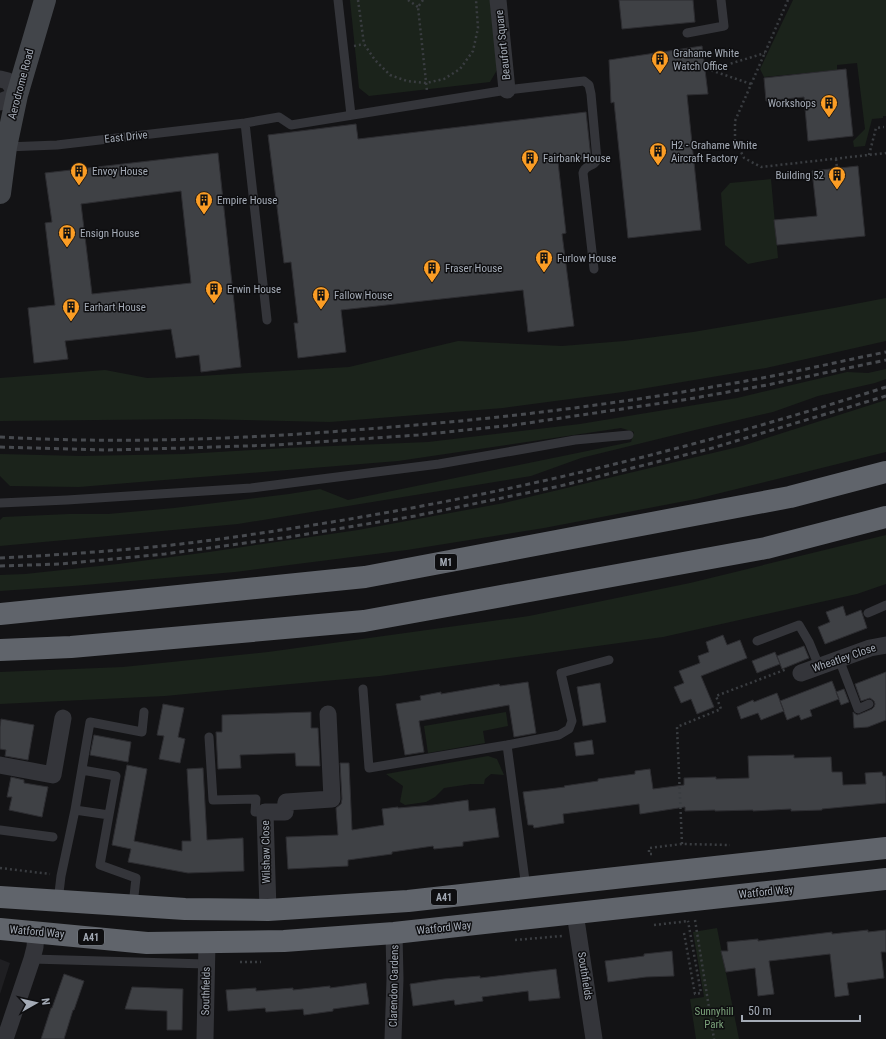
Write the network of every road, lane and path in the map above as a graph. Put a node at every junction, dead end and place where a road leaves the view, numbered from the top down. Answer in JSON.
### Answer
{"nodes":[{"id":1,"x":45,"y":0,"type":"edge"},
{"id":2,"x":338,"y":0,"type":"edge"},
{"id":3,"x":358,"y":0,"type":"edge"},
{"id":4,"x":408,"y":0,"type":"edge"},
{"id":5,"x":423,"y":0,"type":"edge"},
{"id":6,"x":476,"y":0,"type":"edge"},
{"id":7,"x":498,"y":0,"type":"edge"},
{"id":8,"x":721,"y":0,"type":"edge"},
{"id":9,"x":788,"y":0,"type":"edge"},
{"id":10,"x":418,"y":7,"type":"junction"},
{"id":11,"x":687,"y":33,"type":"dead end"},
{"id":12,"x":765,"y":52,"type":"junction"},
{"id":13,"x":0,"y":79,"type":"edge"},
{"id":14,"x":426,"y":83,"type":"junction"},
{"id":15,"x":751,"y":84,"type":"junction"},
{"id":16,"x":507,"y":90,"type":"junction"},
{"id":17,"x":8,"y":98,"type":"edge"},
{"id":18,"x":428,"y":103,"type":"junction"},
{"id":19,"x":351,"y":115,"type":"junction"},
{"id":20,"x":245,"y":123,"type":"junction"},
{"id":21,"x":884,"y":127,"type":"dead end"},
{"id":22,"x":6,"y":146,"type":"junction"},
{"id":23,"x":886,"y":153,"type":"edge"},
{"id":24,"x":869,"y":155,"type":"junction"},
{"id":25,"x":836,"y":159,"type":"junction"},
{"id":26,"x":837,"y":168,"type":"dead end"},
{"id":27,"x":0,"y":194,"type":"edge"},
{"id":28,"x":594,"y":269,"type":"dead end"},
{"id":29,"x":267,"y":320,"type":"dead end"},
{"id":30,"x":629,"y":435,"type":"dead end"},
{"id":31,"x":886,"y":472,"type":"edge"},
{"id":32,"x":0,"y":503,"type":"edge"},
{"id":33,"x":886,"y":516,"type":"edge"},
{"id":34,"x":886,"y":605,"type":"edge"},
{"id":35,"x":868,"y":613,"type":"dead end"},
{"id":36,"x":0,"y":614,"type":"edge"},
{"id":37,"x":757,"y":640,"type":"dead end"},
{"id":38,"x":886,"y":645,"type":"edge"},
{"id":39,"x":0,"y":650,"type":"edge"},
{"id":40,"x":839,"y":659,"type":"junction"},
{"id":41,"x":609,"y":660,"type":"dead end"},
{"id":42,"x":819,"y":666,"type":"junction"},
{"id":43,"x":794,"y":671,"type":"joint"},
{"id":44,"x":363,"y":689,"type":"dead end"},
{"id":45,"x":869,"y":704,"type":"dead end"},
{"id":46,"x":144,"y":712,"type":"dead end"},
{"id":47,"x":328,"y":714,"type":"dead end"},
{"id":48,"x":63,"y":718,"type":"dead end"},
{"id":49,"x":209,"y":737,"type":"dead end"},
{"id":50,"x":507,"y":745,"type":"junction"},
{"id":51,"x":0,"y":766,"type":"edge"},
{"id":52,"x":82,"y":770,"type":"junction"},
{"id":53,"x":75,"y":810,"type":"junction"},
{"id":54,"x":265,"y":812,"type":"junction"},
{"id":55,"x":109,"y":815,"type":"junction"},
{"id":56,"x":0,"y":830,"type":"edge"},
{"id":57,"x":52,"y":837,"type":"dead end"},
{"id":58,"x":886,"y":848,"type":"edge"},
{"id":59,"x":657,"y":854,"type":"dead end"},
{"id":60,"x":0,"y":868,"type":"edge"},
{"id":61,"x":52,"y":874,"type":"dead end"},
{"id":62,"x":886,"y":879,"type":"edge"},
{"id":63,"x":526,"y":888,"type":"junction"},
{"id":64,"x":0,"y":897,"type":"edge"},
{"id":65,"x":58,"y":901,"type":"junction"},
{"id":66,"x":133,"y":906,"type":"junction"},
{"id":67,"x":268,"y":910,"type":"junction"},
{"id":68,"x":575,"y":913,"type":"junction"},
{"id":69,"x":695,"y":920,"type":"dead end"},
{"id":70,"x":688,"y":921,"type":"dead end"},
{"id":71,"x":0,"y":929,"type":"edge"},
{"id":72,"x":36,"y":932,"type":"junction"},
{"id":73,"x":394,"y":933,"type":"junction"},
{"id":74,"x":684,"y":933,"type":"dead end"},
{"id":75,"x":207,"y":943,"type":"junction"},
{"id":76,"x":32,"y":959,"type":"junction"},
{"id":77,"x":206,"y":964,"type":"junction"},
{"id":78,"x":5,"y":1028,"type":"edge"},
{"id":79,"x":205,"y":1039,"type":"edge"},
{"id":80,"x":393,"y":1039,"type":"edge"},
{"id":81,"x":594,"y":1039,"type":"edge"},
{"id":82,"x":714,"y":1039,"type":"edge"}],
"edges":[{"from":1,"to":17,"type":"street","name":"Aerodrome Road"},
{"from":2,"to":19,"type":"lane"},
{"from":3,"to":14,"type":"path"},
{"from":4,"to":10,"type":"path"},
{"from":5,"to":10,"type":"path"},
{"from":6,"to":14,"type":"path"},
{"from":7,"to":16,"type":"street","name":"Beaufort Square"},
{"from":8,"to":11,"type":"lane"},
{"from":9,"to":12,"type":"path"},
{"from":10,"to":14,"type":"path"},
{"from":12,"to":15,"type":"path"},
{"from":12,"to":15,"type":"path"},
{"from":13,"to":17,"type":"street"},
{"from":14,"to":18,"type":"path"},
{"from":15,"to":25,"type":"path"},
{"from":16,"to":18,"type":"lane","name":"East Drive"},
{"from":16,"to":28,"type":"lane","name":"East Drive"},
{"from":17,"to":22,"type":"street","name":"Aerodrome Road"},
{"from":18,"to":19,"type":"lane","name":"East Drive"},
{"from":19,"to":20,"type":"lane","name":"East Drive"},
{"from":20,"to":22,"type":"lane","name":"East Drive"},
{"from":20,"to":29,"type":"lane"},
{"from":21,"to":24,"type":"path"},
{"from":22,"to":27,"type":"street","name":"Aerodrome Road"},
{"from":23,"to":24,"type":"path"},
{"from":24,"to":25,"type":"path"},
{"from":25,"to":26,"type":"path"},
{"from":30,"to":32,"type":"lane"},
{"from":31,"to":36,"type":"highway","number":"M1"},
{"from":33,"to":39,"type":"highway"},
{"from":34,"to":35,"type":"lane"},
{"from":37,"to":42,"type":"lane"},
{"from":38,"to":40,"type":"street","name":"Wheatley Close"},
{"from":40,"to":42,"type":"street","name":"Wheatley Close"},
{"from":40,"to":45,"type":"lane"},
{"from":41,"to":50,"type":"lane"},
{"from":42,"to":43,"type":"street","name":"Wheatley Close"},
{"from":43,"to":59,"type":"path"},
{"from":44,"to":50,"type":"lane"},
{"from":46,"to":52,"type":"lane"},
{"from":47,"to":54,"type":"street","name":"Wilshaw Close"},
{"from":48,"to":51,"type":"street"},
{"from":49,"to":54,"type":"lane"},
{"from":50,"to":63,"type":"lane"},
{"from":52,"to":53,"type":"lane"},
{"from":52,"to":55,"type":"lane"},
{"from":53,"to":55,"type":"lane"},
{"from":53,"to":65,"type":"lane"},
{"from":54,"to":67,"type":"street","name":"Wilshaw Close"},
{"from":55,"to":66,"type":"lane"},
{"from":56,"to":57,"type":"lane"},
{"from":58,"to":63,"type":"highway","number":"A41"},
{"from":60,"to":61,"type":"path"},
{"from":62,"to":68,"type":"highway","name":"Watford Way","number":"A41"},
{"from":63,"to":67,"type":"highway","number":"A41"},
{"from":64,"to":65,"type":"highway","number":"A41"},
{"from":65,"to":66,"type":"highway","number":"A41"},
{"from":66,"to":67,"type":"highway","number":"A41"},
{"from":68,"to":73,"type":"highway","name":"Watford Way","number":"A41"},
{"from":68,"to":81,"type":"street","name":"Southfields"},
{"from":69,"to":82,"type":"path"},
{"from":70,"to":74,"type":"path"},
{"from":71,"to":72,"type":"highway","name":"Watford Way","number":"A41"},
{"from":72,"to":75,"type":"highway","name":"Watford Way","number":"A41"},
{"from":72,"to":76,"type":"street"},
{"from":73,"to":75,"type":"highway","name":"Watford Way","number":"A41"},
{"from":73,"to":80,"type":"street","name":"Clarendon Gardens"},
{"from":75,"to":77,"type":"street","name":"Southfields"},
{"from":76,"to":77,"type":"lane"},
{"from":76,"to":78,"type":"street"},
{"from":77,"to":79,"type":"street","name":"Southfields"}]}
